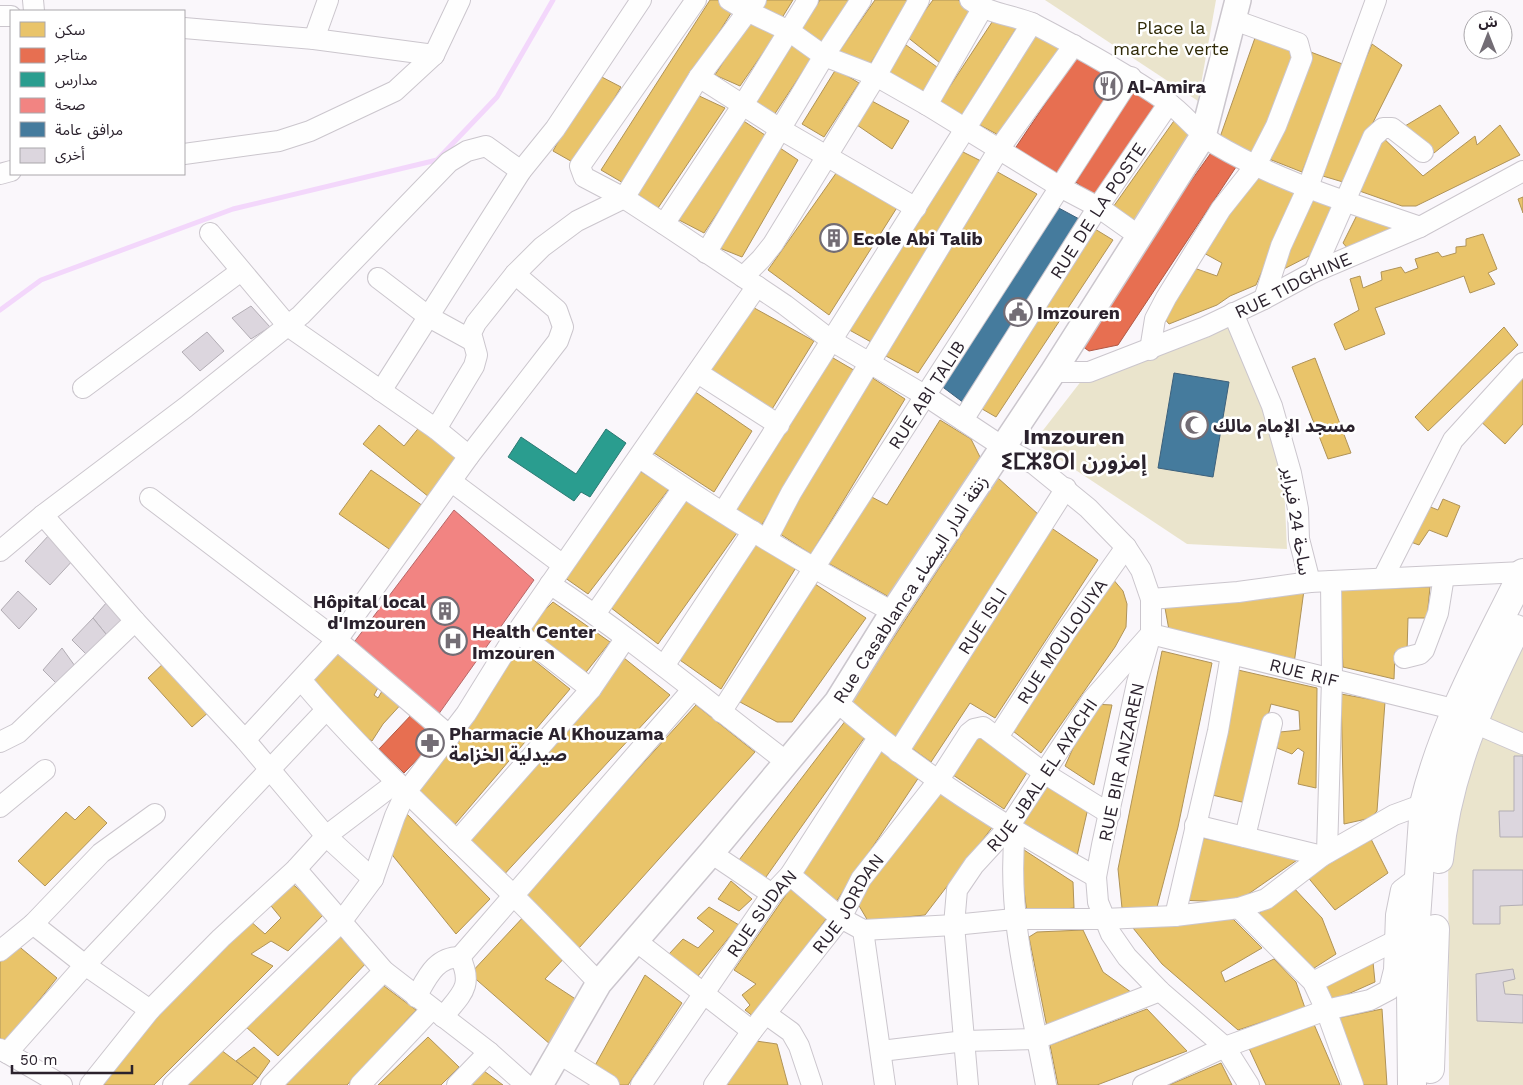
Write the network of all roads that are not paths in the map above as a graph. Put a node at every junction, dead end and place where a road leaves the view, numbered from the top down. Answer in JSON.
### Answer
{"nodes":[{"id":1,"x":328,"y":0,"type":"edge"},
{"id":2,"x":460,"y":0,"type":"edge"},
{"id":3,"x":641,"y":0,"type":"edge"},
{"id":4,"x":696,"y":0,"type":"edge"},
{"id":5,"x":729,"y":0,"type":"edge"},
{"id":6,"x":808,"y":0,"type":"edge"},
{"id":7,"x":861,"y":0,"type":"edge"},
{"id":8,"x":919,"y":0,"type":"edge"},
{"id":9,"x":1376,"y":0,"type":"edge"},
{"id":10,"x":976,"y":4,"type":"edge"},
{"id":11,"x":752,"y":6,"type":"edge"},
{"id":12,"x":1236,"y":10,"type":"edge"},
{"id":13,"x":1024,"y":13,"type":"edge"},
{"id":14,"x":185,"y":28,"type":"edge"},
{"id":15,"x":789,"y":31,"type":"junction"},
{"id":16,"x":314,"y":39,"type":"junction"},
{"id":17,"x":1074,"y":45,"type":"junction"},
{"id":18,"x":434,"y":55,"type":"junction"},
{"id":19,"x":824,"y":56,"type":"junction"},
{"id":20,"x":876,"y":76,"type":"junction"},
{"id":21,"x":699,"y":77,"type":"junction"},
{"id":22,"x":1131,"y":77,"type":"junction"},
{"id":23,"x":1169,"y":103,"type":"junction"},
{"id":24,"x":743,"y":104,"type":"junction"},
{"id":25,"x":927,"y":105,"type":"junction"},
{"id":26,"x":780,"y":129,"type":"junction"},
{"id":27,"x":966,"y":129,"type":"junction"},
{"id":28,"x":1203,"y":136,"type":"junction"},
{"id":29,"x":999,"y":149,"type":"junction"},
{"id":30,"x":1423,"y":152,"type":"dead end"},
{"id":31,"x":185,"y":154,"type":"edge"},
{"id":32,"x":827,"y":156,"type":"junction"},
{"id":33,"x":1256,"y":165,"type":"junction"},
{"id":34,"x":1523,"y":171,"type":"edge"},
{"id":35,"x":521,"y":172,"type":"junction"},
{"id":36,"x":1060,"y":187,"type":"junction"},
{"id":37,"x":1308,"y":187,"type":"junction"},
{"id":38,"x":624,"y":198,"type":"junction"},
{"id":39,"x":1343,"y":201,"type":"junction"},
{"id":40,"x":1098,"y":207,"type":"junction"},
{"id":41,"x":916,"y":208,"type":"junction"},
{"id":42,"x":664,"y":224,"type":"junction"},
{"id":43,"x":1420,"y":227,"type":"junction"},
{"id":44,"x":210,"y":233,"type":"dead end"},
{"id":45,"x":1138,"y":236,"type":"junction"},
{"id":46,"x":706,"y":253,"type":"junction"},
{"id":47,"x":241,"y":270,"type":"junction"},
{"id":48,"x":1314,"y":272,"type":"junction"},
{"id":49,"x":515,"y":274,"type":"junction"},
{"id":50,"x":378,"y":278,"type":"dead end"},
{"id":51,"x":750,"y":282,"type":"junction"},
{"id":52,"x":1264,"y":299,"type":"junction"},
{"id":53,"x":1233,"y":313,"type":"junction"},
{"id":54,"x":429,"y":317,"type":"junction"},
{"id":55,"x":288,"y":326,"type":"junction"},
{"id":56,"x":471,"y":340,"type":"junction"},
{"id":57,"x":832,"y":341,"type":"junction"},
{"id":58,"x":1150,"y":350,"type":"junction"},
{"id":59,"x":1523,"y":363,"type":"edge"},
{"id":60,"x":868,"y":364,"type":"junction"},
{"id":61,"x":1053,"y":372,"type":"junction"},
{"id":62,"x":698,"y":373,"type":"junction"},
{"id":63,"x":83,"y":388,"type":"dead end"},
{"id":64,"x":382,"y":392,"type":"junction"},
{"id":65,"x":926,"y":396,"type":"junction"},
{"id":66,"x":963,"y":420,"type":"junction"},
{"id":67,"x":779,"y":425,"type":"junction"},
{"id":68,"x":436,"y":429,"type":"junction"},
{"id":69,"x":1003,"y":448,"type":"junction"},
{"id":70,"x":469,"y":456,"type":"junction"},
{"id":71,"x":640,"y":458,"type":"junction"},
{"id":72,"x":452,"y":482,"type":"junction"},
{"id":73,"x":683,"y":488,"type":"junction"},
{"id":74,"x":1066,"y":488,"type":"junction"},
{"id":75,"x":150,"y":498,"type":"dead end"},
{"id":76,"x":723,"y":512,"type":"junction"},
{"id":77,"x":42,"y":515,"type":"junction"},
{"id":78,"x":760,"y":535,"type":"junction"},
{"id":79,"x":1126,"y":547,"type":"junction"},
{"id":80,"x":0,"y":551,"type":"edge"},
{"id":81,"x":563,"y":565,"type":"junction"},
{"id":82,"x":813,"y":569,"type":"junction"},
{"id":83,"x":1523,"y":572,"type":"edge"},
{"id":84,"x":1444,"y":576,"type":"junction"},
{"id":85,"x":1382,"y":578,"type":"junction"},
{"id":86,"x":1331,"y":581,"type":"junction"},
{"id":87,"x":1310,"y":582,"type":"junction"},
{"id":88,"x":550,"y":584,"type":"junction"},
{"id":89,"x":1151,"y":599,"type":"junction"},
{"id":90,"x":893,"y":612,"type":"junction"},
{"id":91,"x":595,"y":614,"type":"junction"},
{"id":92,"x":1523,"y":614,"type":"edge"},
{"id":93,"x":135,"y":621,"type":"junction"},
{"id":94,"x":517,"y":632,"type":"junction"},
{"id":95,"x":1151,"y":634,"type":"junction"},
{"id":96,"x":625,"y":639,"type":"junction"},
{"id":97,"x":337,"y":640,"type":"junction"},
{"id":98,"x":1231,"y":655,"type":"junction"},
{"id":99,"x":1404,"y":658,"type":"dead end"},
{"id":100,"x":664,"y":666,"type":"junction"},
{"id":101,"x":301,"y":680,"type":"junction"},
{"id":102,"x":1332,"y":680,"type":"junction"},
{"id":103,"x":591,"y":689,"type":"junction"},
{"id":104,"x":692,"y":690,"type":"junction"},
{"id":105,"x":837,"y":702,"type":"junction"},
{"id":106,"x":326,"y":710,"type":"junction"},
{"id":107,"x":721,"y":712,"type":"junction"},
{"id":108,"x":1465,"y":716,"type":"junction"},
{"id":109,"x":1272,"y":724,"type":"dead end"},
{"id":110,"x":991,"y":732,"type":"junction"},
{"id":111,"x":450,"y":736,"type":"junction"},
{"id":112,"x":878,"y":738,"type":"junction"},
{"id":113,"x":245,"y":740,"type":"junction"},
{"id":114,"x":0,"y":742,"type":"edge"},
{"id":115,"x":1523,"y":744,"type":"edge"},
{"id":116,"x":898,"y":752,"type":"junction"},
{"id":117,"x":788,"y":763,"type":"junction"},
{"id":118,"x":271,"y":769,"type":"junction"},
{"id":119,"x":45,"y":770,"type":"dead end"},
{"id":120,"x":1044,"y":773,"type":"junction"},
{"id":121,"x":938,"y":781,"type":"junction"},
{"id":122,"x":402,"y":787,"type":"junction"},
{"id":123,"x":1424,"y":804,"type":"junction"},
{"id":124,"x":0,"y":807,"type":"edge"},
{"id":125,"x":154,"y":814,"type":"dead end"},
{"id":126,"x":1110,"y":814,"type":"junction"},
{"id":127,"x":1195,"y":826,"type":"junction"},
{"id":128,"x":1011,"y":830,"type":"junction"},
{"id":129,"x":326,"y":836,"type":"junction"},
{"id":130,"x":1245,"y":837,"type":"junction"},
{"id":131,"x":457,"y":842,"type":"junction"},
{"id":132,"x":711,"y":853,"type":"junction"},
{"id":133,"x":1325,"y":854,"type":"junction"},
{"id":134,"x":296,"y":869,"type":"junction"},
{"id":135,"x":790,"y":875,"type":"junction"},
{"id":136,"x":1421,"y":875,"type":"junction"},
{"id":137,"x":1096,"y":877,"type":"junction"},
{"id":138,"x":373,"y":879,"type":"junction"},
{"id":139,"x":772,"y":894,"type":"junction"},
{"id":140,"x":514,"y":896,"type":"junction"},
{"id":141,"x":1239,"y":908,"type":"junction"},
{"id":142,"x":1175,"y":916,"type":"junction"},
{"id":143,"x":841,"y":918,"type":"junction"},
{"id":144,"x":1014,"y":919,"type":"junction"},
{"id":145,"x":1103,"y":919,"type":"junction"},
{"id":146,"x":341,"y":922,"type":"junction"},
{"id":147,"x":33,"y":924,"type":"junction"},
{"id":148,"x":954,"y":925,"type":"junction"},
{"id":149,"x":863,"y":930,"type":"junction"},
{"id":150,"x":636,"y":941,"type":"junction"},
{"id":151,"x":1395,"y":941,"type":"junction"},
{"id":152,"x":0,"y":951,"type":"edge"},
{"id":153,"x":460,"y":957,"type":"junction"},
{"id":154,"x":85,"y":965,"type":"junction"},
{"id":155,"x":384,"y":971,"type":"junction"},
{"id":156,"x":1313,"y":982,"type":"junction"},
{"id":157,"x":599,"y":983,"type":"junction"},
{"id":158,"x":1160,"y":991,"type":"junction"},
{"id":159,"x":705,"y":995,"type":"junction"},
{"id":160,"x":416,"y":997,"type":"junction"},
{"id":161,"x":150,"y":1010,"type":"junction"},
{"id":162,"x":1326,"y":1010,"type":"junction"},
{"id":163,"x":438,"y":1013,"type":"junction"},
{"id":164,"x":766,"y":1014,"type":"junction"},
{"id":165,"x":752,"y":1031,"type":"junction"},
{"id":166,"x":1038,"y":1039,"type":"junction"},
{"id":167,"x":965,"y":1041,"type":"junction"},
{"id":168,"x":1225,"y":1047,"type":"junction"},
{"id":169,"x":4,"y":1051,"type":"edge"},
{"id":170,"x":881,"y":1051,"type":"junction"},
{"id":171,"x":489,"y":1052,"type":"junction"},
{"id":172,"x":558,"y":1053,"type":"junction"},
{"id":173,"x":35,"y":1079,"type":"edge"},
{"id":174,"x":62,"y":1085,"type":"edge"},
{"id":175,"x":90,"y":1085,"type":"edge"},
{"id":176,"x":173,"y":1085,"type":"edge"},
{"id":177,"x":271,"y":1085,"type":"edge"},
{"id":178,"x":360,"y":1085,"type":"edge"},
{"id":179,"x":457,"y":1085,"type":"edge"},
{"id":180,"x":526,"y":1085,"type":"edge"},
{"id":181,"x":540,"y":1085,"type":"edge"},
{"id":182,"x":609,"y":1085,"type":"edge"},
{"id":183,"x":641,"y":1085,"type":"edge"},
{"id":184,"x":714,"y":1085,"type":"edge"},
{"id":185,"x":812,"y":1085,"type":"edge"},
{"id":186,"x":885,"y":1085,"type":"edge"},
{"id":187,"x":968,"y":1085,"type":"edge"},
{"id":188,"x":1046,"y":1085,"type":"edge"},
{"id":189,"x":1143,"y":1085,"type":"edge"},
{"id":190,"x":1249,"y":1085,"type":"edge"},
{"id":191,"x":1353,"y":1085,"type":"edge"},
{"id":192,"x":1412,"y":1085,"type":"edge"},
{"id":193,"x":1431,"y":1085,"type":"edge"}],
"edges":[{"from":1,"to":16,"type":"street"},
{"from":2,"to":18,"type":"street"},
{"from":3,"to":35,"type":"street"},
{"from":4,"to":38,"type":"street","name":"RUE BIR ANZAREN"},
{"from":5,"to":11,"type":"street"},
{"from":6,"to":15,"type":"street"},
{"from":7,"to":19,"type":"street"},
{"from":8,"to":20,"type":"street"},
{"from":9,"to":37,"type":"street"},
{"from":10,"to":13,"type":"street"},
{"from":10,"to":25,"type":"street"},
{"from":11,"to":15,"type":"street"},
{"from":11,"to":21,"type":"street"},
{"from":12,"to":28,"type":"main road","name":"Rue Casablanca زنقة الدار البيضاء"},
{"from":12,"to":33,"type":"street"},
{"from":13,"to":17,"type":"street"},
{"from":13,"to":27,"type":"street"},
{"from":14,"to":16,"type":"street"},
{"from":15,"to":19,"type":"street"},
{"from":15,"to":24,"type":"street"},
{"from":16,"to":18,"type":"street"},
{"from":17,"to":22,"type":"street"},
{"from":17,"to":29,"type":"street"},
{"from":18,"to":31,"type":"street"},
{"from":19,"to":20,"type":"street"},
{"from":19,"to":26,"type":"street"},
{"from":20,"to":25,"type":"street"},
{"from":20,"to":32,"type":"street"},
{"from":21,"to":24,"type":"street"},
{"from":21,"to":38,"type":"street"},
{"from":22,"to":23,"type":"street"},
{"from":22,"to":36,"type":"street","name":"RUE ABI TALIB"},
{"from":23,"to":28,"type":"street"},
{"from":23,"to":40,"type":"street","name":"RUE DE LA POSTE"},
{"from":24,"to":26,"type":"street"},
{"from":24,"to":42,"type":"street"},
{"from":25,"to":27,"type":"street"},
{"from":26,"to":32,"type":"street"},
{"from":26,"to":46,"type":"street"},
{"from":27,"to":29,"type":"street"},
{"from":27,"to":41,"type":"street"},
{"from":28,"to":33,"type":"street"},
{"from":28,"to":45,"type":"main road","name":"Rue Casablanca زنقة الدار البيضاء"},
{"from":29,"to":36,"type":"street"},
{"from":29,"to":60,"type":"street"},
{"from":30,"to":39,"type":"street"},
{"from":32,"to":41,"type":"street"},
{"from":32,"to":51,"type":"street"},
{"from":33,"to":37,"type":"street"},
{"from":33,"to":58,"type":"street"},
{"from":34,"to":43,"type":"street","name":"RUE TIDGHINE"},
{"from":35,"to":54,"type":"street"},
{"from":35,"to":55,"type":"street"},
{"from":36,"to":40,"type":"street"},
{"from":36,"to":65,"type":"street","name":"RUE ABI TALIB"},
{"from":37,"to":39,"type":"street"},
{"from":37,"to":52,"type":"street"},
{"from":38,"to":42,"type":"street","name":"RUE BIR ANZAREN"},
{"from":38,"to":49,"type":"street"},
{"from":39,"to":43,"type":"street"},
{"from":39,"to":48,"type":"street"},
{"from":40,"to":45,"type":"street"},
{"from":40,"to":66,"type":"street","name":"RUE DE LA POSTE"},
{"from":41,"to":57,"type":"street"},
{"from":42,"to":46,"type":"street","name":"RUE BIR ANZAREN"},
{"from":43,"to":48,"type":"street","name":"RUE TIDGHINE"},
{"from":44,"to":47,"type":"street"},
{"from":45,"to":61,"type":"main road","name":"Rue Casablanca زنقة الدار البيضاء"},
{"from":46,"to":51,"type":"street","name":"RUE BIR ANZAREN"},
{"from":47,"to":55,"type":"street"},
{"from":47,"to":63,"type":"street"},
{"from":48,"to":52,"type":"street","name":"RUE TIDGHINE"},
{"from":49,"to":56,"type":"street"},
{"from":49,"to":70,"type":"street"},
{"from":50,"to":54,"type":"street"},
{"from":51,"to":57,"type":"street","name":"RUE BIR ANZAREN"},
{"from":51,"to":62,"type":"street"},
{"from":52,"to":53,"type":"street","name":"RUE TIDGHINE"},
{"from":53,"to":58,"type":"street","name":"RUE TIDGHINE"},
{"from":53,"to":87,"type":"street","name":"ساحة 24 فبراير"},
{"from":54,"to":56,"type":"street"},
{"from":54,"to":64,"type":"street"},
{"from":55,"to":64,"type":"street"},
{"from":55,"to":77,"type":"street"},
{"from":56,"to":68,"type":"street"},
{"from":57,"to":60,"type":"street","name":"RUE BIR ANZAREN"},
{"from":57,"to":67,"type":"street"},
{"from":58,"to":61,"type":"street","name":"RUE TIDGHINE"},
{"from":59,"to":85,"type":"street"},
{"from":60,"to":65,"type":"street","name":"RUE BIR ANZAREN"},
{"from":60,"to":78,"type":"street"},
{"from":61,"to":69,"type":"main road","name":"Rue Casablanca زنقة الدار البيضاء"},
{"from":62,"to":67,"type":"street"},
{"from":62,"to":71,"type":"street"},
{"from":64,"to":68,"type":"street"},
{"from":65,"to":66,"type":"street","name":"RUE BIR ANZAREN"},
{"from":65,"to":82,"type":"street","name":"RUE ABI TALIB"},
{"from":66,"to":69,"type":"street","name":"RUE BIR ANZAREN"},
{"from":67,"to":76,"type":"street"},
{"from":68,"to":70,"type":"street"},
{"from":69,"to":74,"type":"street","name":"RUE BIR ANZAREN"},
{"from":69,"to":90,"type":"main road","name":"Rue Casablanca زنقة الدار البيضاء"},
{"from":70,"to":72,"type":"street"},
{"from":71,"to":73,"type":"street"},
{"from":71,"to":81,"type":"street"},
{"from":72,"to":81,"type":"street"},
{"from":72,"to":97,"type":"street"},
{"from":73,"to":76,"type":"street"},
{"from":73,"to":91,"type":"street"},
{"from":74,"to":79,"type":"street","name":"RUE BIR ANZAREN"},
{"from":74,"to":116,"type":"street","name":"RUE ISLI"},
{"from":75,"to":97,"type":"street"},
{"from":76,"to":78,"type":"street"},
{"from":77,"to":80,"type":"street"},
{"from":77,"to":93,"type":"street"},
{"from":78,"to":82,"type":"street"},
{"from":78,"to":100,"type":"street"},
{"from":79,"to":89,"type":"street","name":"RUE BIR ANZAREN"},
{"from":79,"to":110,"type":"street","name":"RUE MOULOUIYA"},
{"from":81,"to":88,"type":"street"},
{"from":82,"to":90,"type":"street"},
{"from":82,"to":107,"type":"street","name":"RUE ABI TALIB"},
{"from":83,"to":84,"type":"street"},
{"from":83,"to":108,"type":"highway"},
{"from":84,"to":85,"type":"street"},
{"from":84,"to":99,"type":"street"},
{"from":85,"to":86,"type":"street"},
{"from":86,"to":87,"type":"street"},
{"from":86,"to":102,"type":"street"},
{"from":87,"to":89,"type":"street","name":"ساحة 24 فبراير"},
{"from":88,"to":91,"type":"street"},
{"from":88,"to":94,"type":"street"},
{"from":89,"to":95,"type":"street","name":"RUE BIR ANZAREN"},
{"from":90,"to":105,"type":"main road","name":"Rue Casablanca زنقة الدار البيضاء"},
{"from":91,"to":96,"type":"street"},
{"from":92,"to":108,"type":"highway"},
{"from":93,"to":113,"type":"street"},
{"from":93,"to":114,"type":"street"},
{"from":94,"to":103,"type":"street"},
{"from":94,"to":111,"type":"street"},
{"from":95,"to":98,"type":"street","name":"RUE RIF"},
{"from":95,"to":120,"type":"street","name":"RUE JBAL EL AYACHI"},
{"from":95,"to":126,"type":"street","name":"RUE BIR ANZAREN"},
{"from":96,"to":100,"type":"street"},
{"from":96,"to":103,"type":"street"},
{"from":97,"to":101,"type":"street"},
{"from":97,"to":111,"type":"street"},
{"from":98,"to":102,"type":"street","name":"RUE RIF"},
{"from":98,"to":127,"type":"street"},
{"from":100,"to":104,"type":"street"},
{"from":101,"to":106,"type":"street"},
{"from":101,"to":113,"type":"street"},
{"from":102,"to":108,"type":"street","name":"RUE RIF"},
{"from":102,"to":133,"type":"street"},
{"from":103,"to":131,"type":"street"},
{"from":104,"to":107,"type":"street"},
{"from":104,"to":140,"type":"street"},
{"from":105,"to":112,"type":"street"},
{"from":105,"to":117,"type":"main road","name":"Rue Casablanca زنقة الدار البيضاء"},
{"from":106,"to":118,"type":"street"},
{"from":106,"to":122,"type":"street"},
{"from":107,"to":117,"type":"street"},
{"from":108,"to":115,"type":"street","name":"RUE RIF"},
{"from":108,"to":123,"type":"highway"},
{"from":108,"to":193,"type":"highway"},
{"from":109,"to":130,"type":"street"},
{"from":110,"to":120,"type":"street"},
{"from":110,"to":121,"type":"street","name":"RUE JORDAN"},
{"from":111,"to":122,"type":"street"},
{"from":112,"to":116,"type":"street"},
{"from":112,"to":135,"type":"street","name":"RUE SUDAN"},
{"from":113,"to":118,"type":"street"},
{"from":116,"to":121,"type":"street"},
{"from":117,"to":132,"type":"main road","name":"Rue Casablanca زنقة الدار البيضاء"},
{"from":118,"to":129,"type":"street"},
{"from":118,"to":154,"type":"street"},
{"from":119,"to":124,"type":"street"},
{"from":120,"to":126,"type":"street"},
{"from":120,"to":128,"type":"street","name":"RUE JBAL EL AYACHI"},
{"from":121,"to":128,"type":"street"},
{"from":121,"to":143,"type":"street","name":"RUE JORDAN"},
{"from":122,"to":129,"type":"street"},
{"from":122,"to":131,"type":"street"},
{"from":122,"to":138,"type":"street"},
{"from":123,"to":133,"type":"street"},
{"from":123,"to":136,"type":"highway"},
{"from":125,"to":147,"type":"street"},
{"from":126,"to":137,"type":"street","name":"RUE BIR ANZAREN"},
{"from":127,"to":130,"type":"street"},
{"from":127,"to":142,"type":"street"},
{"from":128,"to":137,"type":"street"},
{"from":128,"to":144,"type":"street"},
{"from":128,"to":148,"type":"street","name":"RUE JBAL EL AYACHI"},
{"from":129,"to":134,"type":"street"},
{"from":129,"to":138,"type":"street"},
{"from":130,"to":133,"type":"street"},
{"from":131,"to":140,"type":"street"},
{"from":132,"to":139,"type":"street"},
{"from":132,"to":150,"type":"main road","name":"Rue Casablanca زنقة الدار البيضاء"},
{"from":133,"to":141,"type":"street"},
{"from":134,"to":146,"type":"street"},
{"from":134,"to":161,"type":"street"},
{"from":135,"to":139,"type":"street","name":"RUE SUDAN"},
{"from":135,"to":143,"type":"street"},
{"from":136,"to":151,"type":"street"},
{"from":136,"to":192,"type":"highway"},
{"from":137,"to":145,"type":"street","name":"RUE BIR ANZAREN"},
{"from":138,"to":146,"type":"street"},
{"from":139,"to":159,"type":"street","name":"RUE SUDAN"},
{"from":140,"to":153,"type":"street"},
{"from":140,"to":157,"type":"street"},
{"from":141,"to":142,"type":"street"},
{"from":141,"to":156,"type":"street"},
{"from":142,"to":145,"type":"street"},
{"from":143,"to":149,"type":"street"},
{"from":143,"to":164,"type":"street","name":"RUE JORDAN"},
{"from":144,"to":145,"type":"street"},
{"from":144,"to":148,"type":"street"},
{"from":144,"to":166,"type":"street"},
{"from":145,"to":158,"type":"street","name":"RUE BIR ANZAREN"},
{"from":146,"to":155,"type":"street"},
{"from":146,"to":176,"type":"street"},
{"from":147,"to":152,"type":"street"},
{"from":147,"to":154,"type":"street"},
{"from":148,"to":149,"type":"street"},
{"from":148,"to":167,"type":"street","name":"RUE JBAL EL AYACHI"},
{"from":149,"to":170,"type":"street"},
{"from":150,"to":157,"type":"main road","name":"Rue Casablanca زنقة الدار البيضاء"},
{"from":150,"to":159,"type":"street"},
{"from":151,"to":156,"type":"street"},
{"from":151,"to":162,"type":"street"},
{"from":153,"to":160,"type":"street"},
{"from":153,"to":163,"type":"street"},
{"from":154,"to":161,"type":"street"},
{"from":154,"to":169,"type":"street"},
{"from":155,"to":160,"type":"street"},
{"from":155,"to":177,"type":"street"},
{"from":156,"to":162,"type":"street"},
{"from":157,"to":172,"type":"main road","name":"Rue Casablanca زنقة الدار البيضاء"},
{"from":158,"to":166,"type":"street"},
{"from":158,"to":168,"type":"street","name":"RUE BIR ANZAREN"},
{"from":159,"to":165,"type":"street"},
{"from":159,"to":183,"type":"street","name":"RUE SUDAN"},
{"from":160,"to":163,"type":"street"},
{"from":161,"to":175,"type":"street"},
{"from":162,"to":168,"type":"street"},
{"from":162,"to":191,"type":"street"},
{"from":163,"to":171,"type":"street"},
{"from":163,"to":178,"type":"street"},
{"from":164,"to":165,"type":"street","name":"RUE JORDAN"},
{"from":164,"to":185,"type":"street"},
{"from":165,"to":184,"type":"street","name":"RUE JORDAN"},
{"from":166,"to":167,"type":"street"},
{"from":166,"to":188,"type":"street"},
{"from":167,"to":170,"type":"street"},
{"from":167,"to":187,"type":"street","name":"RUE JBAL EL AYACHI"},
{"from":168,"to":189,"type":"street"},
{"from":168,"to":190,"type":"street","name":"RUE BIR ANZAREN"},
{"from":169,"to":173,"type":"street"},
{"from":170,"to":186,"type":"street"},
{"from":171,"to":179,"type":"street"},
{"from":171,"to":180,"type":"street"},
{"from":172,"to":181,"type":"main road","name":"Rue Casablanca زنقة الدار البيضاء"},
{"from":172,"to":182,"type":"street"},
{"from":173,"to":174,"type":"street"}]}
